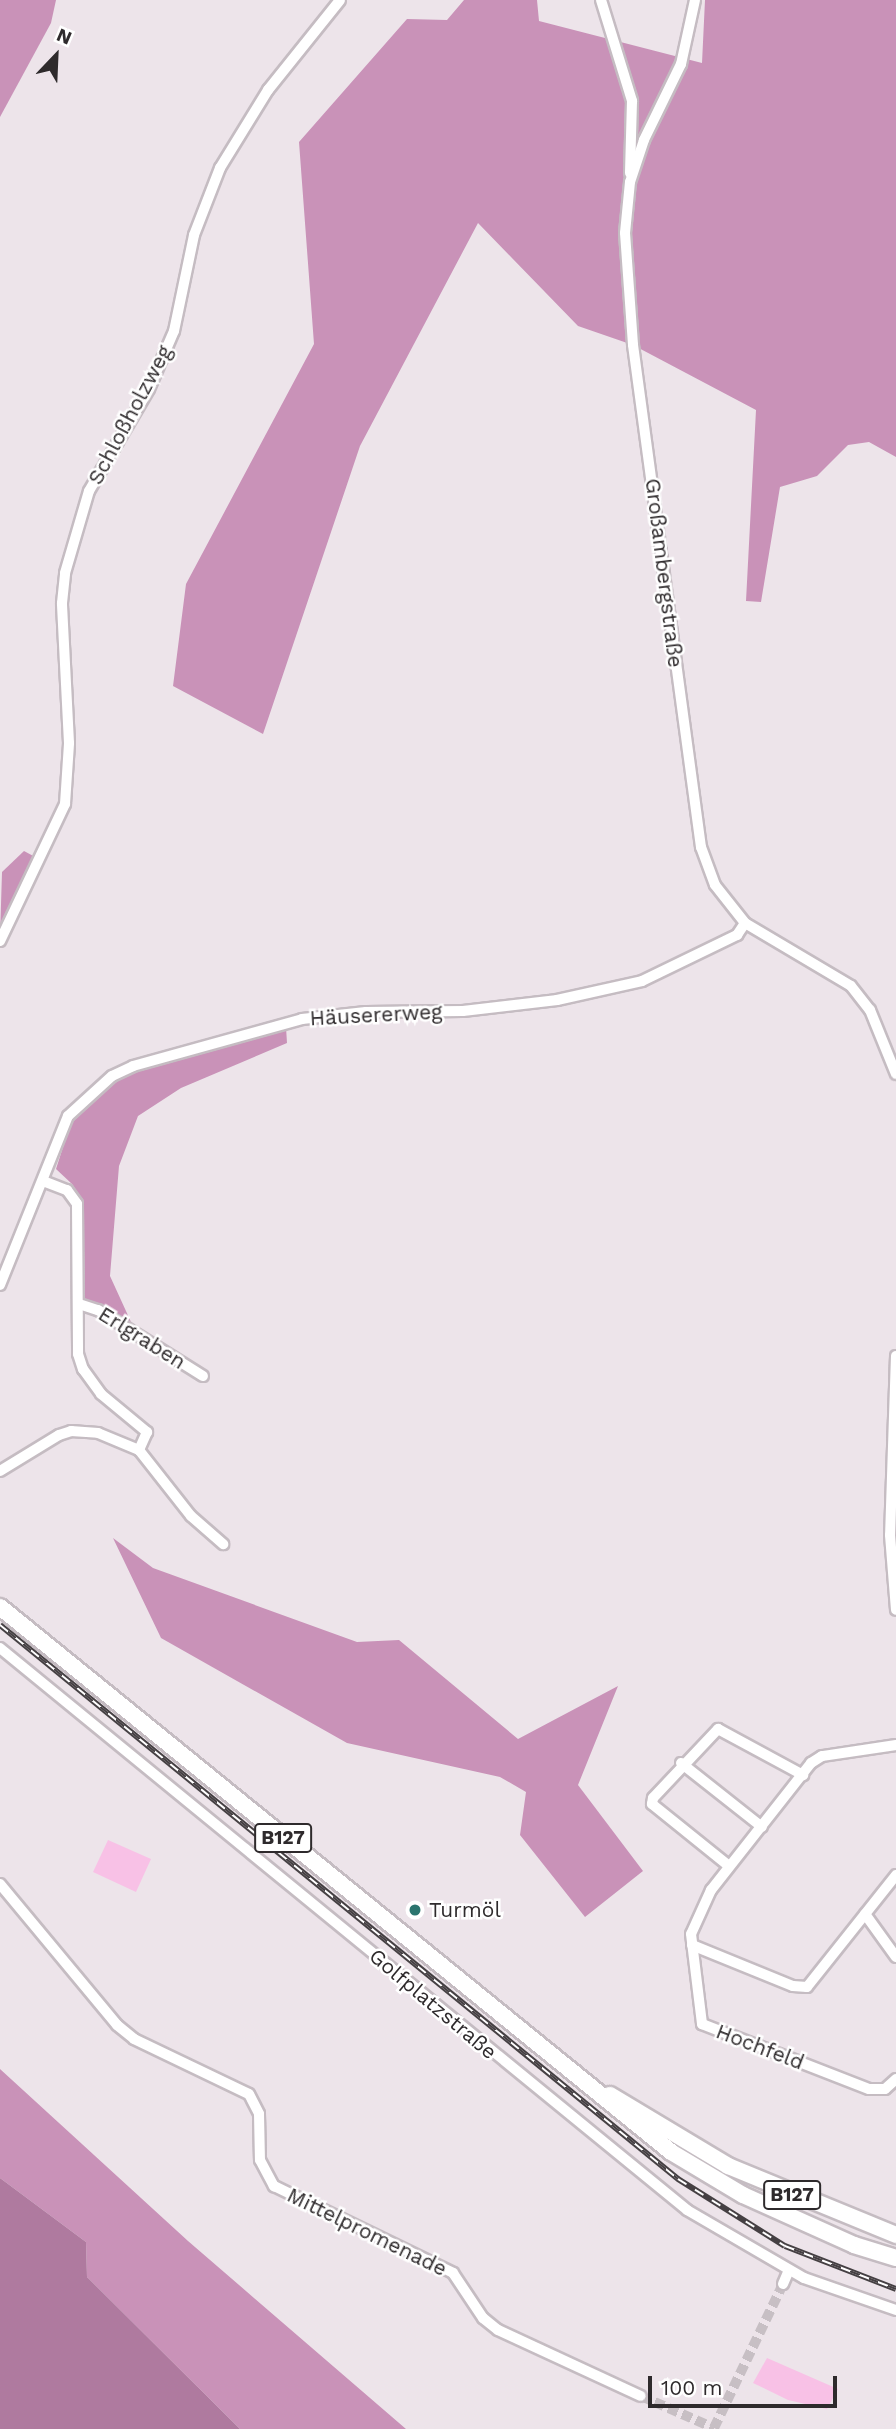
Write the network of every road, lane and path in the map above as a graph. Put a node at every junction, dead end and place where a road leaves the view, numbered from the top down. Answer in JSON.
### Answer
{"nodes":[{"id":1,"x":340,"y":0,"type":"edge"},
{"id":2,"x":601,"y":0,"type":"edge"},
{"id":3,"x":695,"y":0,"type":"edge"},
{"id":4,"x":630,"y":182,"type":"junction"},
{"id":5,"x":745,"y":923,"type":"junction"},
{"id":6,"x":0,"y":941,"type":"edge"},
{"id":7,"x":896,"y":1074,"type":"edge"},
{"id":8,"x":43,"y":1181,"type":"junction"},
{"id":9,"x":0,"y":1285,"type":"edge"},
{"id":10,"x":79,"y":1304,"type":"junction"},
{"id":11,"x":896,"y":1356,"type":"edge"},
{"id":12,"x":203,"y":1376,"type":"dead end"},
{"id":13,"x":139,"y":1450,"type":"junction"},
{"id":14,"x":0,"y":1471,"type":"edge"},
{"id":15,"x":223,"y":1544,"type":"dead end"},
{"id":16,"x":0,"y":1607,"type":"edge"},
{"id":17,"x":896,"y":1610,"type":"edge"},
{"id":18,"x":0,"y":1648,"type":"edge"},
{"id":19,"x":896,"y":1745,"type":"edge"},
{"id":20,"x":681,"y":1763,"type":"junction"},
{"id":21,"x":803,"y":1774,"type":"junction"},
{"id":22,"x":762,"y":1827,"type":"junction"},
{"id":23,"x":729,"y":1866,"type":"junction"},
{"id":24,"x":896,"y":1875,"type":"edge"},
{"id":25,"x":0,"y":1884,"type":"edge"},
{"id":26,"x":865,"y":1914,"type":"junction"},
{"id":27,"x":692,"y":1945,"type":"junction"},
{"id":28,"x":896,"y":1956,"type":"edge"},
{"id":29,"x":566,"y":2068,"type":"junction"},
{"id":30,"x":896,"y":2079,"type":"edge"},
{"id":31,"x":896,"y":2235,"type":"edge"},
{"id":32,"x":896,"y":2258,"type":"edge"},
{"id":33,"x":789,"y":2270,"type":"junction"},
{"id":34,"x":783,"y":2284,"type":"tunnel mouth"},
{"id":35,"x":896,"y":2310,"type":"edge"},
{"id":36,"x":641,"y":2396,"type":"tunnel mouth"}],
"edges":[{"from":1,"to":6,"type":"street","name":"Schloßholzweg"},
{"from":2,"to":4,"type":"street"},
{"from":3,"to":4,"type":"street","name":"Großambergstraße"},
{"from":4,"to":5,"type":"street","name":"Großambergstraße"},
{"from":5,"to":7,"type":"street","name":"Großambergstraße"},
{"from":5,"to":8,"type":"street","name":"Häusererweg"},
{"from":8,"to":9,"type":"street","name":"Häusererweg"},
{"from":8,"to":10,"type":"street","name":"Erlgraben"},
{"from":10,"to":12,"type":"street","name":"Erlgraben"},
{"from":10,"to":13,"type":"street","name":"Erlgraben"},
{"from":11,"to":17,"type":"street"},
{"from":13,"to":14,"type":"street"},
{"from":13,"to":15,"type":"street"},
{"from":16,"to":29,"type":"main road","number":"B127"},
{"from":18,"to":33,"type":"street","name":"Golfplatzstraße"},
{"from":19,"to":21,"type":"street"},
{"from":20,"to":21,"type":"street"},
{"from":20,"to":22,"type":"street"},
{"from":20,"to":23,"type":"street"},
{"from":21,"to":22,"type":"street"},
{"from":22,"to":23,"type":"street"},
{"from":23,"to":27,"type":"street"},
{"from":24,"to":26,"type":"street"},
{"from":25,"to":36,"type":"street","name":"Mittelpromenade"},
{"from":26,"to":27,"type":"street"},
{"from":26,"to":28,"type":"street"},
{"from":27,"to":30,"type":"street","name":"Hochfeld"},
{"from":29,"to":31,"type":"main road","number":"B127"},
{"from":29,"to":32,"type":"main road","number":"B127"},
{"from":33,"to":34,"type":"street"},
{"from":33,"to":35,"type":"street","name":"Golfplatzstraße"}]}
